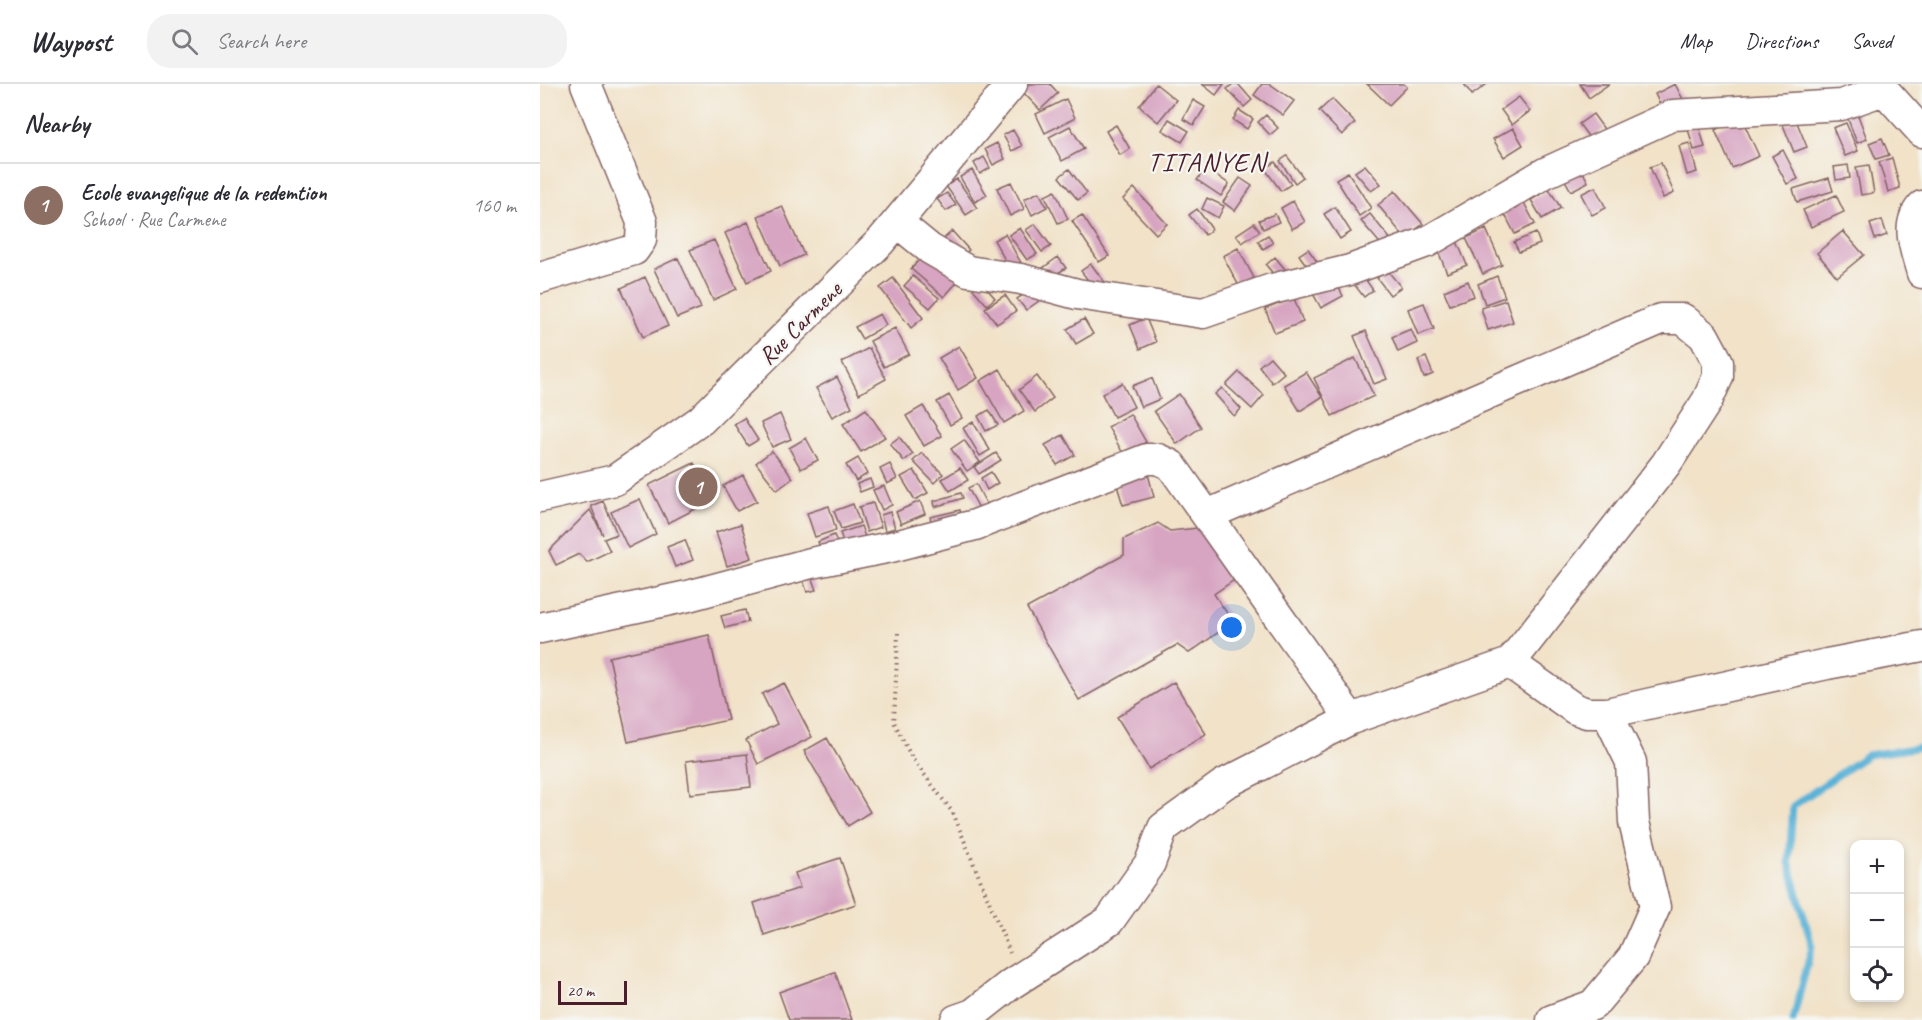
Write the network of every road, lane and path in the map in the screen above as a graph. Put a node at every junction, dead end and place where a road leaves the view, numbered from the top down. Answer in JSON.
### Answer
{"nodes":[{"id":1,"x":586,"y":84,"type":"edge"},
{"id":2,"x":1012,"y":84,"type":"edge"},
{"id":3,"x":1883,"y":87,"type":"edge"},
{"id":4,"x":1922,"y":132,"type":"edge"},
{"id":5,"x":1922,"y":207,"type":"edge"},
{"id":6,"x":897,"y":222,"type":"junction"},
{"id":7,"x":1922,"y":273,"type":"edge"},
{"id":8,"x":540,"y":278,"type":"edge"},
{"id":9,"x":540,"y":497,"type":"edge"},
{"id":10,"x":1207,"y":515,"type":"junction"},
{"id":11,"x":540,"y":628,"type":"edge"},
{"id":12,"x":898,"y":633,"type":"dead end"},
{"id":13,"x":1922,"y":646,"type":"edge"},
{"id":14,"x":1510,"y":663,"type":"junction"},
{"id":15,"x":1607,"y":712,"type":"junction"},
{"id":16,"x":1351,"y":719,"type":"junction"},
{"id":17,"x":1011,"y":984,"type":"junction"},
{"id":18,"x":971,"y":1018,"type":"edge"},
{"id":19,"x":1552,"y":1020,"type":"edge"}],
"edges":[{"from":1,"to":8,"type":"street"},
{"from":2,"to":6,"type":"street","name":"Rue Carmene"},
{"from":3,"to":4,"type":"street"},
{"from":3,"to":6,"type":"street"},
{"from":5,"to":7,"type":"street"},
{"from":6,"to":9,"type":"street","name":"Rue Carmene"},
{"from":10,"to":11,"type":"street"},
{"from":10,"to":14,"type":"street"},
{"from":10,"to":16,"type":"street"},
{"from":12,"to":17,"type":"path"},
{"from":13,"to":15,"type":"street"},
{"from":14,"to":15,"type":"street"},
{"from":14,"to":16,"type":"street"},
{"from":15,"to":19,"type":"street"},
{"from":16,"to":17,"type":"street"},
{"from":17,"to":18,"type":"street"}]}
